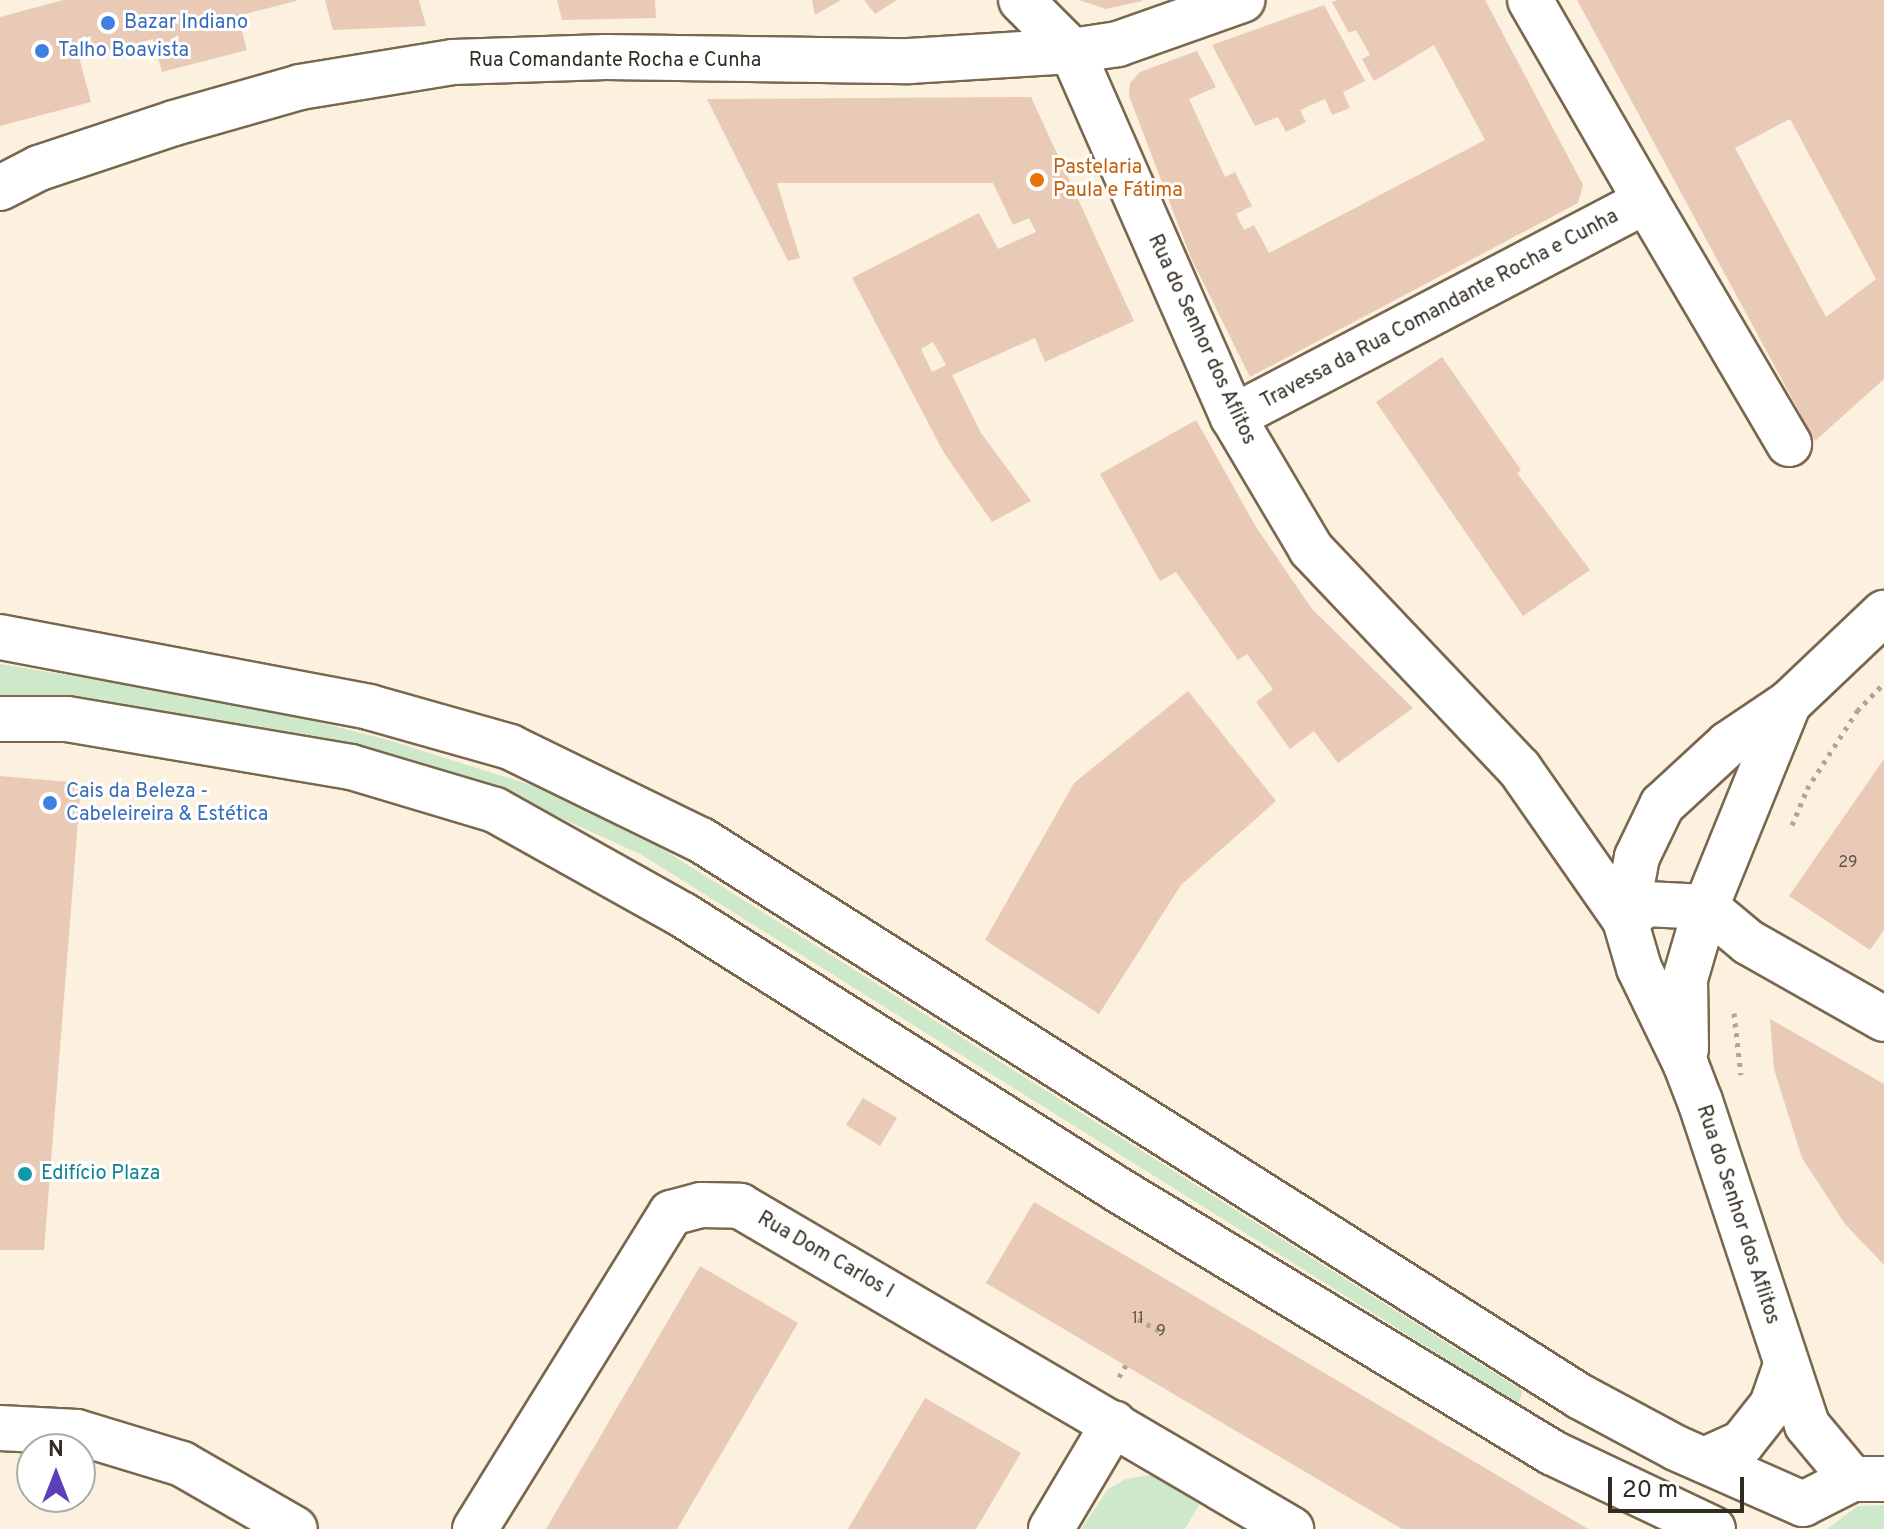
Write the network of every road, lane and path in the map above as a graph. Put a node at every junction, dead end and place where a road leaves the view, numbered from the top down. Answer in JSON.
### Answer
{"nodes":[{"id":1,"x":1021,"y":0,"type":"edge"},
{"id":2,"x":1242,"y":0,"type":"edge"},
{"id":3,"x":1530,"y":0,"type":"edge"},
{"id":4,"x":1072,"y":51,"type":"junction"},
{"id":5,"x":0,"y":188,"type":"edge"},
{"id":6,"x":1646,"y":201,"type":"junction"},
{"id":7,"x":1233,"y":417,"type":"junction"},
{"id":8,"x":1789,"y":444,"type":"dead end"},
{"id":9,"x":1884,"y":613,"type":"edge"},
{"id":10,"x":0,"y":637,"type":"edge"},
{"id":11,"x":1884,"y":683,"type":"edge"},
{"id":12,"x":1789,"y":703,"type":"junction"},
{"id":13,"x":0,"y":719,"type":"edge"},
{"id":14,"x":1791,"y":829,"type":"dead end"},
{"id":15,"x":1706,"y":907,"type":"junction"},
{"id":16,"x":1625,"y":920,"type":"junction"},
{"id":17,"x":1884,"y":1019,"type":"edge"},
{"id":18,"x":1686,"y":1065,"type":"junction"},
{"id":19,"x":1138,"y":1319,"type":"dead end"},
{"id":20,"x":1161,"y":1332,"type":"dead end"},
{"id":21,"x":1126,"y":1365,"type":"dead end"},
{"id":22,"x":1786,"y":1365,"type":"junction"},
{"id":23,"x":1118,"y":1378,"type":"dead end"},
{"id":24,"x":1114,"y":1423,"type":"junction"},
{"id":25,"x":1807,"y":1425,"type":"junction"},
{"id":26,"x":0,"y":1428,"type":"edge"},
{"id":27,"x":1704,"y":1460,"type":"junction"},
{"id":28,"x":1868,"y":1479,"type":"edge"},
{"id":29,"x":1801,"y":1516,"type":"edge"},
{"id":30,"x":295,"y":1529,"type":"edge"},
{"id":31,"x":475,"y":1529,"type":"edge"},
{"id":32,"x":1051,"y":1529,"type":"edge"},
{"id":33,"x":1291,"y":1529,"type":"edge"},
{"id":34,"x":1713,"y":1529,"type":"edge"}],
"edges":[{"from":1,"to":4,"type":"street","name":"Rua do Senhor dos Aflitos"},
{"from":2,"to":4,"type":"street","name":"Rua Comandante Rocha e Cunha"},
{"from":3,"to":6,"type":"street"},
{"from":4,"to":5,"type":"street","name":"Rua Comandante Rocha e Cunha"},
{"from":4,"to":7,"type":"street","name":"Rua do Senhor dos Aflitos"},
{"from":6,"to":7,"type":"street","name":"Travessa da Rua Comandante Rocha e Cunha"},
{"from":6,"to":8,"type":"street"},
{"from":7,"to":16,"type":"street","name":"Rua do Senhor dos Aflitos"},
{"from":9,"to":12,"type":"street"},
{"from":10,"to":27,"type":"street"},
{"from":11,"to":14,"type":"path"},
{"from":12,"to":15,"type":"street","name":"Rua do Senhor dos Aflitos"},
{"from":12,"to":16,"type":"street"},
{"from":13,"to":34,"type":"street"},
{"from":15,"to":16,"type":"street"},
{"from":15,"to":17,"type":"street"},
{"from":15,"to":18,"type":"street","name":"Rua do Senhor dos Aflitos"},
{"from":16,"to":18,"type":"street","name":"Rua do Senhor dos Aflitos"},
{"from":18,"to":22,"type":"street","name":"Rua do Senhor dos Aflitos"},
{"from":19,"to":20,"type":"path"},
{"from":21,"to":23,"type":"path"},
{"from":22,"to":25,"type":"street","name":"Rua do Senhor dos Aflitos"},
{"from":22,"to":27,"type":"street"},
{"from":24,"to":31,"type":"street","name":"Rua Dom Carlos I"},
{"from":24,"to":32,"type":"street"},
{"from":24,"to":33,"type":"street","name":"Rua Dom Carlos I"},
{"from":25,"to":28,"type":"street","name":"Rua do Senhor dos Aflitos"},
{"from":25,"to":29,"type":"street","name":"Rua do Senhor dos Aflitos"},
{"from":26,"to":30,"type":"street"},
{"from":27,"to":29,"type":"street"},
{"from":28,"to":29,"type":"street"}]}
